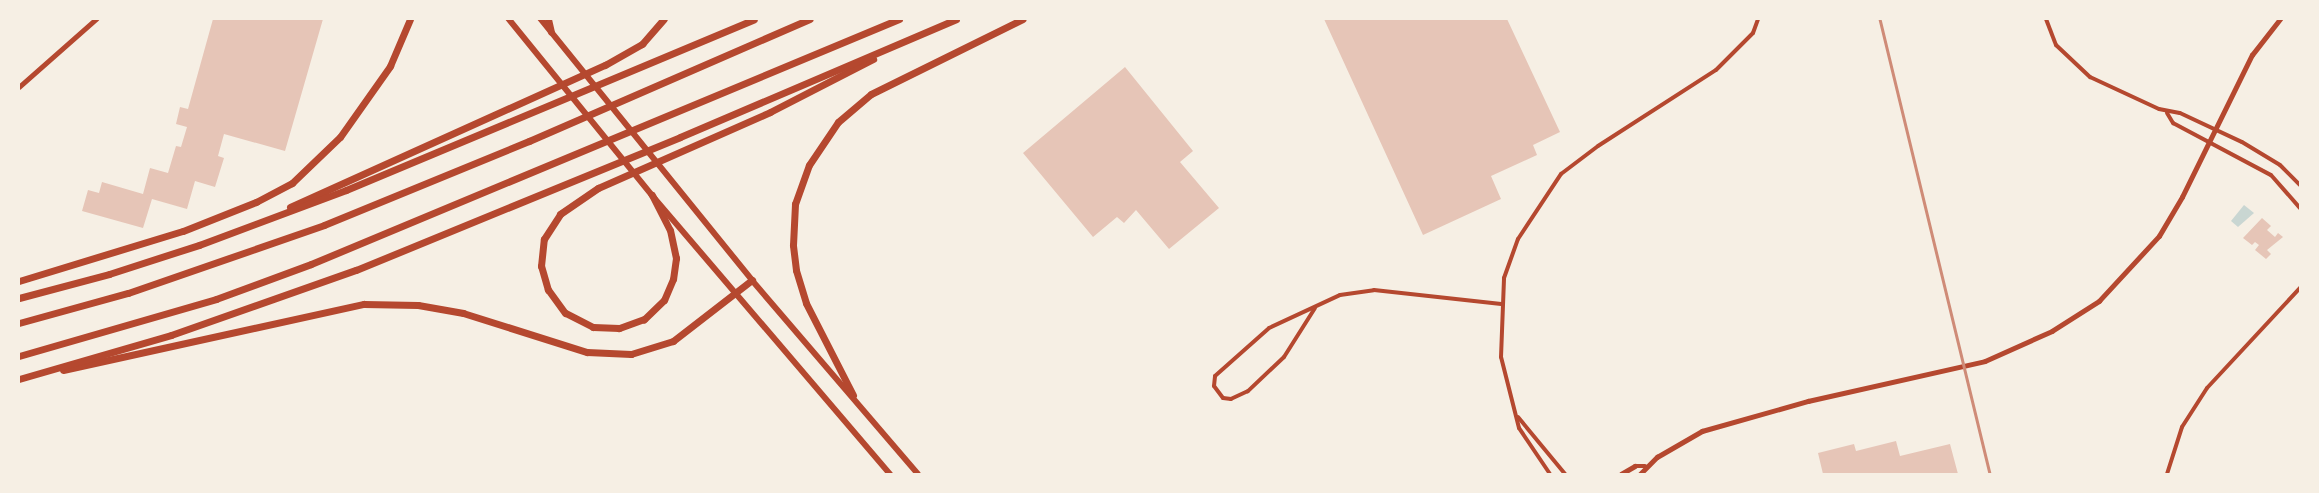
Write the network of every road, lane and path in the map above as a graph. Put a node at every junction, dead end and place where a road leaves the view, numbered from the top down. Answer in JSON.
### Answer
{"nodes":[{"id":1,"x":96,"y":19,"type":"edge"},
{"id":2,"x":410,"y":19,"type":"edge"},
{"id":3,"x":509,"y":19,"type":"edge"},
{"id":4,"x":541,"y":19,"type":"edge"},
{"id":5,"x":548,"y":19,"type":"edge"},
{"id":6,"x":664,"y":19,"type":"edge"},
{"id":7,"x":754,"y":19,"type":"edge"},
{"id":8,"x":810,"y":19,"type":"edge"},
{"id":9,"x":899,"y":19,"type":"edge"},
{"id":10,"x":956,"y":19,"type":"edge"},
{"id":11,"x":1023,"y":19,"type":"edge"},
{"id":12,"x":1758,"y":19,"type":"edge"},
{"id":13,"x":2046,"y":19,"type":"edge"},
{"id":14,"x":2280,"y":19,"type":"edge"},
{"id":15,"x":928,"y":30,"type":"junction"},
{"id":16,"x":551,"y":32,"type":"junction"},
{"id":17,"x":19,"y":87,"type":"edge"},
{"id":18,"x":2167,"y":113,"type":"junction"},
{"id":19,"x":2214,"y":128,"type":"junction"},
{"id":20,"x":2208,"y":142,"type":"junction"},
{"id":21,"x":2300,"y":185,"type":"edge"},
{"id":22,"x":652,"y":195,"type":"junction"},
{"id":23,"x":2300,"y":208,"type":"edge"},
{"id":24,"x":241,"y":230,"type":"junction"},
{"id":25,"x":752,"y":280,"type":"junction"},
{"id":26,"x":19,"y":281,"type":"edge"},
{"id":27,"x":2300,"y":288,"type":"edge"},
{"id":28,"x":738,"y":294,"type":"junction"},
{"id":29,"x":19,"y":298,"type":"edge"},
{"id":30,"x":1501,"y":304,"type":"junction"},
{"id":31,"x":1315,"y":308,"type":"junction"},
{"id":32,"x":19,"y":323,"type":"edge"},
{"id":33,"x":19,"y":356,"type":"edge"},
{"id":34,"x":19,"y":379,"type":"edge"},
{"id":35,"x":853,"y":395,"type":"junction"},
{"id":36,"x":1518,"y":417,"type":"junction"},
{"id":37,"x":1645,"y":466,"type":"junction"},
{"id":38,"x":890,"y":474,"type":"edge"},
{"id":39,"x":918,"y":474,"type":"edge"},
{"id":40,"x":1550,"y":474,"type":"edge"},
{"id":41,"x":1565,"y":474,"type":"edge"},
{"id":42,"x":1621,"y":474,"type":"edge"},
{"id":43,"x":1640,"y":474,"type":"edge"},
{"id":44,"x":2167,"y":474,"type":"edge"}],
"edges":[{"from":1,"to":17,"type":"street"},
{"from":2,"to":26,"type":"highway"},
{"from":3,"to":22,"type":"main road"},
{"from":4,"to":16,"type":"main road"},
{"from":5,"to":16,"type":"highway"},
{"from":6,"to":24,"type":"highway"},
{"from":7,"to":24,"type":"highway"},
{"from":8,"to":32,"type":"highway"},
{"from":9,"to":33,"type":"highway"},
{"from":10,"to":15,"type":"highway"},
{"from":11,"to":35,"type":"highway"},
{"from":12,"to":30,"type":"street"},
{"from":13,"to":18,"type":"street"},
{"from":14,"to":19,"type":"street"},
{"from":15,"to":22,"type":"highway"},
{"from":15,"to":34,"type":"highway"},
{"from":16,"to":25,"type":"main road"},
{"from":18,"to":19,"type":"street"},
{"from":18,"to":20,"type":"street"},
{"from":19,"to":20,"type":"street"},
{"from":19,"to":21,"type":"street"},
{"from":20,"to":23,"type":"street"},
{"from":20,"to":37,"type":"street"},
{"from":22,"to":28,"type":"main road"},
{"from":24,"to":29,"type":"highway"},
{"from":25,"to":28,"type":"highway"},
{"from":25,"to":35,"type":"main road"},
{"from":27,"to":44,"type":"street"},
{"from":28,"to":34,"type":"highway"},
{"from":28,"to":38,"type":"main road"},
{"from":30,"to":31,"type":"street"},
{"from":30,"to":36,"type":"street"},
{"from":31,"to":31,"type":"street"},
{"from":35,"to":39,"type":"main road"},
{"from":36,"to":40,"type":"street"},
{"from":36,"to":41,"type":"street"},
{"from":37,"to":42,"type":"street"},
{"from":37,"to":43,"type":"street"}]}
